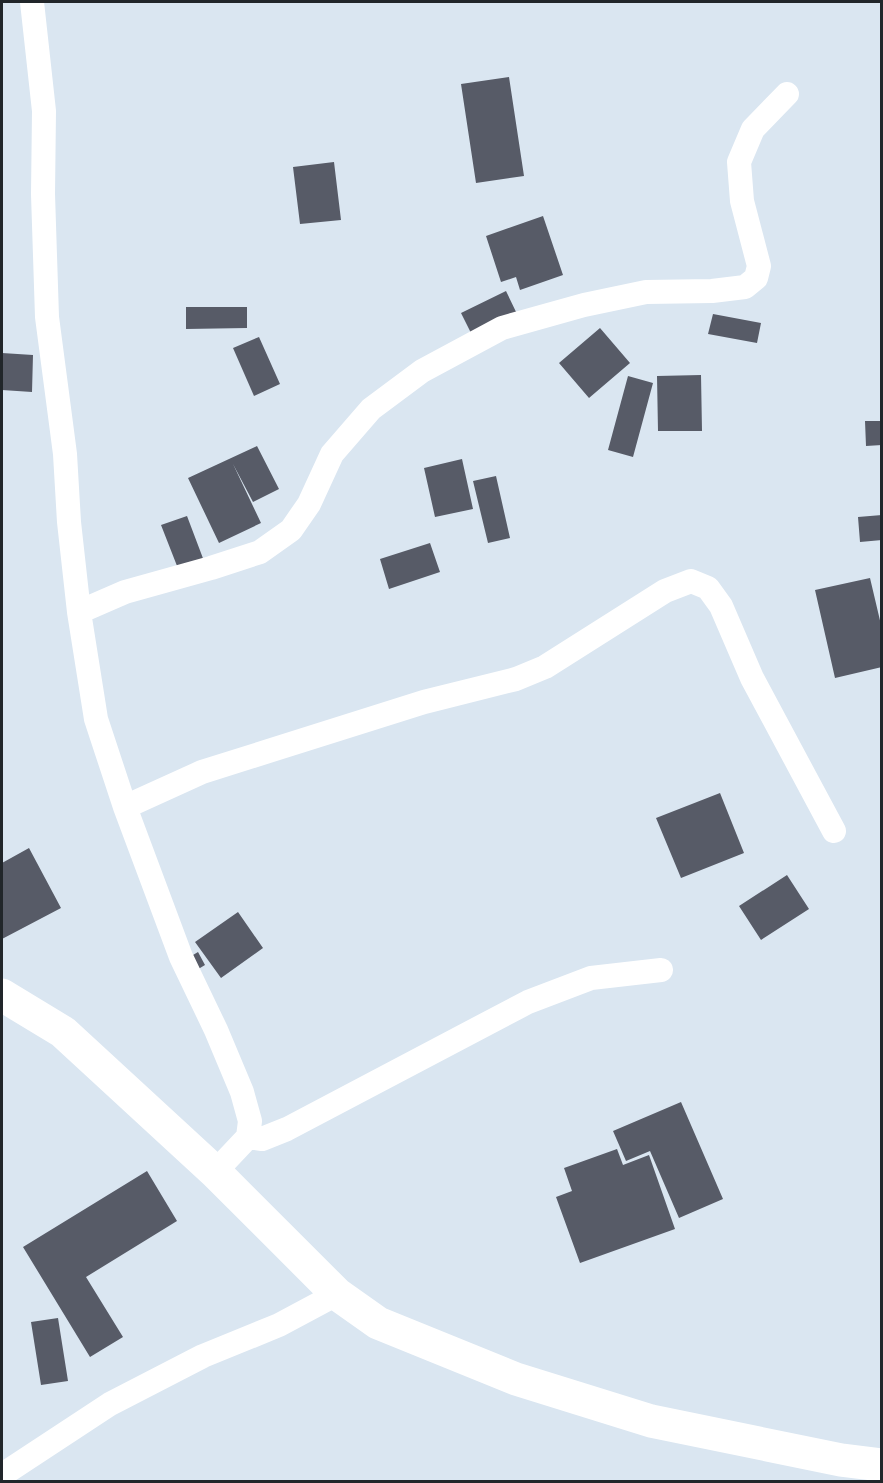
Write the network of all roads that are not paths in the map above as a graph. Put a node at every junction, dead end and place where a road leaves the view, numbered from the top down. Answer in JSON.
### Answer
{"nodes":[{"id":1,"x":32,"y":2,"type":"edge"},
{"id":2,"x":787,"y":94,"type":"dead end"},
{"id":3,"x":79,"y":612,"type":"junction"},
{"id":4,"x":125,"y":807,"type":"junction"},
{"id":5,"x":834,"y":831,"type":"dead end"},
{"id":6,"x":660,"y":970,"type":"dead end"},
{"id":7,"x":2,"y":995,"type":"edge"},
{"id":8,"x":248,"y":1137,"type":"junction"},
{"id":9,"x":215,"y":1172,"type":"junction"},
{"id":10,"x":337,"y":1294,"type":"junction"},
{"id":11,"x":882,"y":1464,"type":"edge"},
{"id":12,"x":2,"y":1475,"type":"edge"}],
"edges":[{"from":1,"to":3,"type":"street"},
{"from":2,"to":3,"type":"street"},
{"from":3,"to":4,"type":"street"},
{"from":4,"to":5,"type":"street"},
{"from":4,"to":8,"type":"street"},
{"from":6,"to":8,"type":"street"},
{"from":7,"to":9,"type":"street"},
{"from":8,"to":9,"type":"street"},
{"from":9,"to":10,"type":"street"},
{"from":10,"to":11,"type":"street"},
{"from":10,"to":12,"type":"street"}]}
